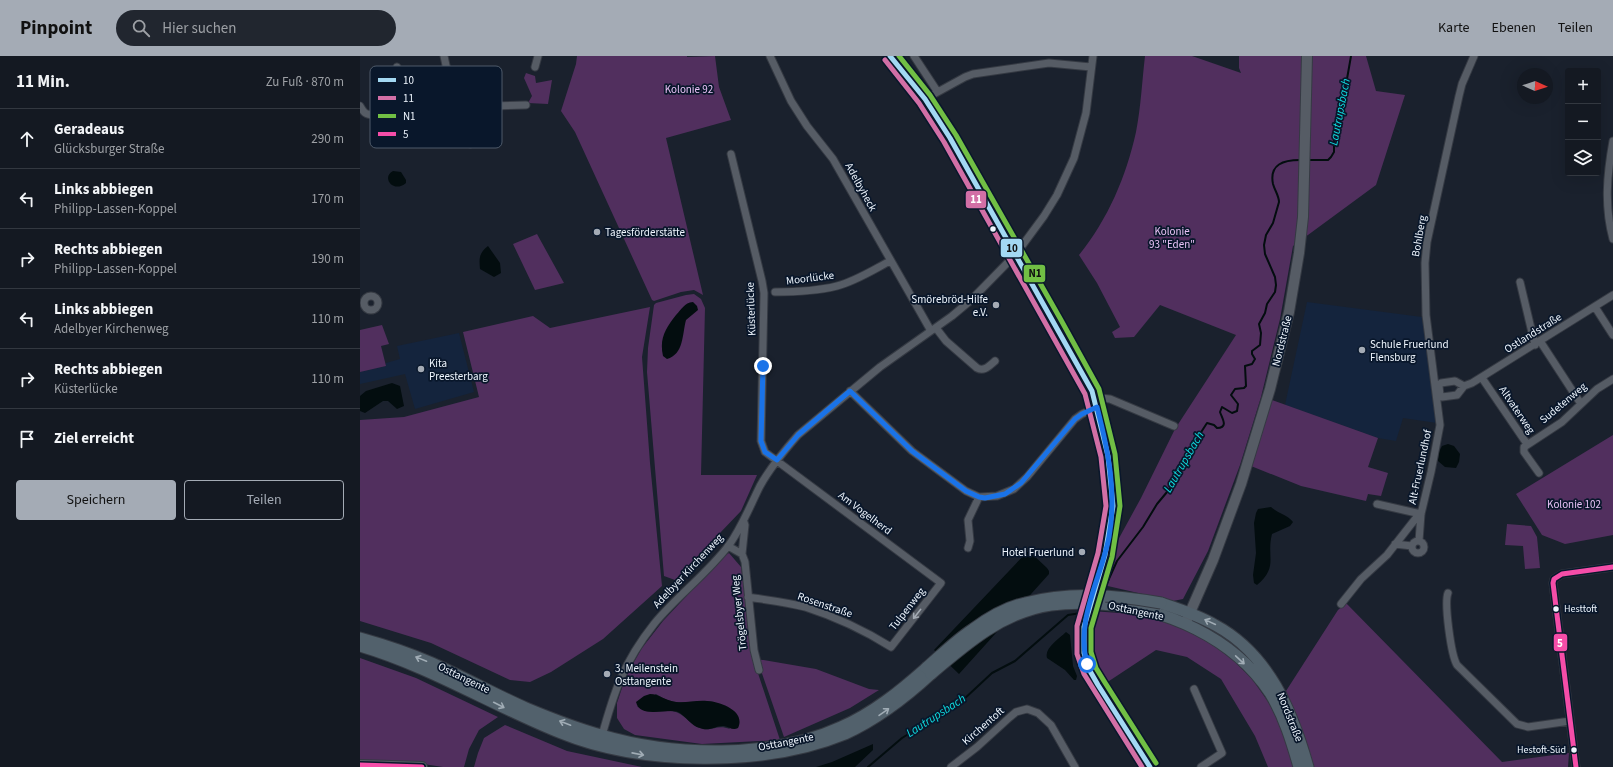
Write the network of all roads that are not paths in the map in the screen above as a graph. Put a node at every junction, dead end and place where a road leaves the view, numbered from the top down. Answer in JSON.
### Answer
{"nodes":[{"id":1,"x":444,"y":56,"type":"edge"},
{"id":2,"x":538,"y":56,"type":"edge"},
{"id":3,"x":770,"y":56,"type":"edge"},
{"id":4,"x":890,"y":56,"type":"edge"},
{"id":5,"x":914,"y":56,"type":"edge"},
{"id":6,"x":1093,"y":56,"type":"edge"},
{"id":7,"x":1307,"y":56,"type":"edge"},
{"id":8,"x":1474,"y":56,"type":"edge"},
{"id":9,"x":446,"y":66,"type":"edge"},
{"id":10,"x":536,"y":67,"type":"dead end"},
{"id":11,"x":1091,"y":67,"type":"junction"},
{"id":12,"x":937,"y":91,"type":"junction"},
{"id":13,"x":925,"y":98,"type":"junction"},
{"id":14,"x":526,"y":105,"type":"dead end"},
{"id":15,"x":360,"y":106,"type":"edge"},
{"id":16,"x":502,"y":106,"type":"edge"},
{"id":17,"x":370,"y":115,"type":"edge"},
{"id":18,"x":1613,"y":140,"type":"edge"},
{"id":19,"x":731,"y":154,"type":"dead end"},
{"id":20,"x":1613,"y":239,"type":"edge"},
{"id":21,"x":1016,"y":254,"type":"junction"},
{"id":22,"x":890,"y":261,"type":"junction"},
{"id":23,"x":1520,"y":282,"type":"dead end"},
{"id":24,"x":775,"y":292,"type":"dead end"},
{"id":25,"x":1613,"y":295,"type":"edge"},
{"id":26,"x":1595,"y":307,"type":"junction"},
{"id":27,"x":933,"y":330,"type":"junction"},
{"id":28,"x":1613,"y":335,"type":"edge"},
{"id":29,"x":1538,"y":343,"type":"junction"},
{"id":30,"x":995,"y":361,"type":"dead end"},
{"id":31,"x":1482,"y":378,"type":"junction"},
{"id":32,"x":1613,"y":379,"type":"edge"},
{"id":33,"x":1464,"y":386,"type":"junction"},
{"id":34,"x":850,"y":391,"type":"junction"},
{"id":35,"x":1437,"y":391,"type":"junction"},
{"id":36,"x":1095,"y":400,"type":"junction"},
{"id":37,"x":1581,"y":404,"type":"junction"},
{"id":38,"x":1097,"y":407,"type":"junction"},
{"id":39,"x":1440,"y":425,"type":"joint"},
{"id":40,"x":1174,"y":426,"type":"dead end"},
{"id":41,"x":1527,"y":444,"type":"junction"},
{"id":42,"x":777,"y":460,"type":"junction"},
{"id":43,"x":1539,"y":473,"type":"dead end"},
{"id":44,"x":979,"y":497,"type":"junction"},
{"id":45,"x":1377,"y":504,"type":"dead end"},
{"id":46,"x":1421,"y":514,"type":"junction"},
{"id":47,"x":744,"y":521,"type":"junction"},
{"id":48,"x":1418,"y":541,"type":"junction"},
{"id":49,"x":1395,"y":544,"type":"junction"},
{"id":50,"x":728,"y":546,"type":"junction"},
{"id":51,"x":1412,"y":546,"type":"junction"},
{"id":52,"x":968,"y":548,"type":"dead end"},
{"id":53,"x":742,"y":554,"type":"junction"},
{"id":54,"x":1613,"y":567,"type":"edge"},
{"id":55,"x":941,"y":583,"type":"joint"},
{"id":56,"x":1448,"y":592,"type":"dead end"},
{"id":57,"x":748,"y":596,"type":"junction"},
{"id":58,"x":1340,"y":604,"type":"dead end"},
{"id":59,"x":1160,"y":608,"type":"junction"},
{"id":60,"x":1189,"y":613,"type":"junction"},
{"id":61,"x":1185,"y":624,"type":"junction"},
{"id":62,"x":360,"y":638,"type":"edge"},
{"id":63,"x":360,"y":646,"type":"edge"},
{"id":64,"x":891,"y":647,"type":"joint"},
{"id":65,"x":759,"y":670,"type":"dead end"},
{"id":66,"x":1194,"y":689,"type":"dead end"},
{"id":67,"x":1570,"y":721,"type":"junction"},
{"id":68,"x":601,"y":741,"type":"junction"},
{"id":69,"x":360,"y":765,"type":"edge"},
{"id":70,"x":422,"y":767,"type":"edge"},
{"id":71,"x":951,"y":767,"type":"edge"},
{"id":72,"x":1075,"y":767,"type":"edge"},
{"id":73,"x":1150,"y":767,"type":"edge"},
{"id":74,"x":1201,"y":767,"type":"edge"},
{"id":75,"x":1299,"y":767,"type":"edge"},
{"id":76,"x":1308,"y":767,"type":"edge"},
{"id":77,"x":1576,"y":767,"type":"edge"}],
"edges":[{"from":1,"to":9,"type":"street"},
{"from":2,"to":10,"type":"street"},
{"from":3,"to":22,"type":"street","name":"Adelbyheck"},
{"from":4,"to":13,"type":"street"},
{"from":5,"to":12,"type":"street"},
{"from":6,"to":11,"type":"street","name":"Adelbyer Kirchenweg"},
{"from":7,"to":60,"type":"main road","name":"Nordstraße"},
{"from":8,"to":35,"type":"street","name":"Bohlberg"},
{"from":11,"to":12,"type":"street"},
{"from":11,"to":21,"type":"street","name":"Adelbyer Kirchenweg"},
{"from":12,"to":13,"type":"street"},
{"from":13,"to":21,"type":"street"},
{"from":14,"to":16,"type":"street"},
{"from":15,"to":17,"type":"street"},
{"from":18,"to":20,"type":"street"},
{"from":19,"to":42,"type":"street","name":"Küsterlücke"},
{"from":21,"to":27,"type":"street","name":"Adelbyer Kirchenweg"},
{"from":21,"to":36,"type":"street"},
{"from":22,"to":24,"type":"street","name":"Moorlücke"},
{"from":22,"to":27,"type":"street","name":"Adelbyheck"},
{"from":23,"to":29,"type":"street"},
{"from":25,"to":26,"type":"street","name":"Ostlandstraße"},
{"from":26,"to":28,"type":"street"},
{"from":26,"to":29,"type":"street","name":"Ostlandstraße"},
{"from":27,"to":30,"type":"street","name":"Adelbyheck"},
{"from":27,"to":34,"type":"street","name":"Adelbyer Kirchenweg"},
{"from":29,"to":31,"type":"street","name":"Ostlandstraße"},
{"from":29,"to":37,"type":"street"},
{"from":31,"to":33,"type":"street","name":"Ostlandstraße"},
{"from":31,"to":41,"type":"street","name":"Altvaterweg"},
{"from":32,"to":37,"type":"street","name":"Sudetenweg"},
{"from":33,"to":35,"type":"street"},
{"from":33,"to":35,"type":"street","name":"Ostlandstraße"},
{"from":34,"to":42,"type":"street","name":"Adelbyer Kirchenweg"},
{"from":34,"to":44,"type":"street"},
{"from":35,"to":39,"type":"street","name":"Bohlberg"},
{"from":36,"to":38,"type":"street"},
{"from":36,"to":40,"type":"street"},
{"from":37,"to":41,"type":"street","name":"Sudetenweg"},
{"from":38,"to":44,"type":"street"},
{"from":38,"to":73,"type":"street"},
{"from":39,"to":46,"type":"street","name":"Alt-Fruerlundhof"},
{"from":41,"to":43,"type":"street","name":"Altvaterweg"},
{"from":42,"to":47,"type":"street","name":"Adelbyer Kirchenweg"},
{"from":42,"to":55,"type":"street","name":"Am Vogelherd"},
{"from":44,"to":52,"type":"street"},
{"from":45,"to":46,"type":"street"},
{"from":46,"to":48,"type":"street","name":"Alt-Fruerlundhof"},
{"from":46,"to":49,"type":"street","name":"Alt-Fruerlundhof"},
{"from":47,"to":50,"type":"street","name":"Adelbyer Kirchenweg"},
{"from":47,"to":53,"type":"street","name":"Trögelsbyer Weg"},
{"from":48,"to":51,"type":"street"},
{"from":48,"to":51,"type":"street","name":"Alt-Fruerlundhof"},
{"from":49,"to":51,"type":"street","name":"Alt-Fruerlundhof"},
{"from":49,"to":58,"type":"street","name":"Alt-Fruerlundhof"},
{"from":50,"to":53,"type":"street"},
{"from":50,"to":68,"type":"street","name":"Adelbyer Kirchenweg"},
{"from":53,"to":57,"type":"street","name":"Trögelsbyer Weg"},
{"from":54,"to":67,"type":"street"},
{"from":55,"to":64,"type":"street","name":"Tulpenweg","one_way":true},
{"from":56,"to":67,"type":"street"},
{"from":57,"to":64,"type":"street","name":"Rosenstraße"},
{"from":57,"to":65,"type":"street","name":"Trögelsbyer Weg"},
{"from":59,"to":60,"type":"main road","name":"Osttangente"},
{"from":59,"to":61,"type":"main road","name":"Osttangente"},
{"from":59,"to":68,"type":"main road","name":"Osttangente","bridge":true},
{"from":60,"to":61,"type":"main road","name":"Nordstraße"},
{"from":76,"to":60,"type":"main road","name":"Nordstraße","one_way":true},
{"from":61,"to":75,"type":"main road","name":"Nordstraße","one_way":true},
{"from":68,"to":62,"type":"main road","name":"Osttangente","one_way":true},
{"from":63,"to":68,"type":"main road","name":"Osttangente","one_way":true},
{"from":66,"to":74,"type":"street"},
{"from":67,"to":77,"type":"street"},
{"from":69,"to":70,"type":"main road"},
{"from":71,"to":72,"type":"street","name":"Kirchentoft"}]}
